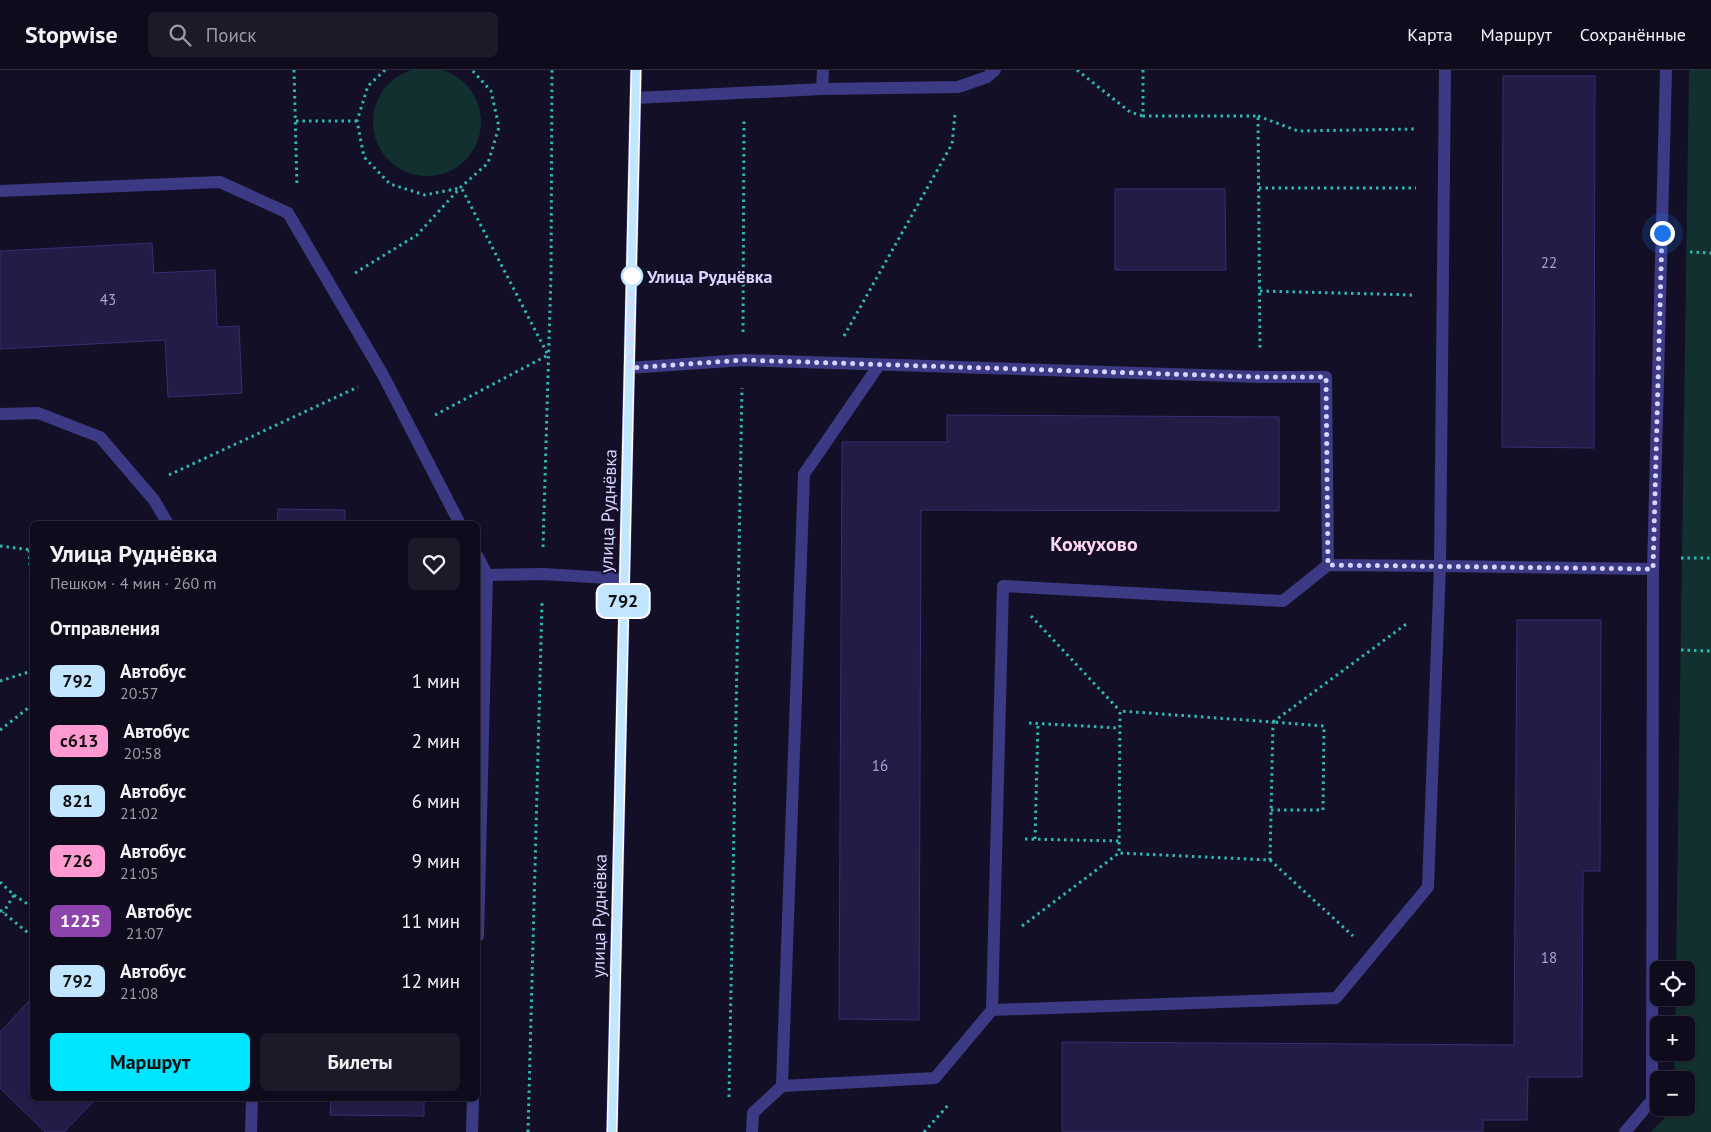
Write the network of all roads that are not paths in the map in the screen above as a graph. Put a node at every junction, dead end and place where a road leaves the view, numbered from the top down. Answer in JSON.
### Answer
{"nodes":[{"id":1,"x":636,"y":70,"type":"edge"},
{"id":2,"x":823,"y":70,"type":"edge"},
{"id":3,"x":994,"y":70,"type":"edge"},
{"id":4,"x":1445,"y":70,"type":"edge"},
{"id":5,"x":1666,"y":70,"type":"edge"},
{"id":6,"x":822,"y":89,"type":"junction"},
{"id":7,"x":635,"y":98,"type":"junction"},
{"id":8,"x":0,"y":191,"type":"edge"},
{"id":9,"x":879,"y":365,"type":"junction"},
{"id":10,"x":630,"y":368,"type":"junction"},
{"id":11,"x":0,"y":414,"type":"edge"},
{"id":12,"x":166,"y":521,"type":"edge"},
{"id":13,"x":458,"y":521,"type":"edge"},
{"id":14,"x":480,"y":561,"type":"edge"},
{"id":15,"x":1328,"y":565,"type":"junction"},
{"id":16,"x":1440,"y":566,"type":"junction"},
{"id":17,"x":1653,"y":569,"type":"junction"},
{"id":18,"x":487,"y":575,"type":"junction"},
{"id":19,"x":624,"y":579,"type":"junction"},
{"id":20,"x":480,"y":856,"type":"edge"},
{"id":21,"x":992,"y":1010,"type":"junction"},
{"id":22,"x":782,"y":1086,"type":"junction"},
{"id":23,"x":252,"y":1101,"type":"edge"},
{"id":24,"x":473,"y":1101,"type":"edge"},
{"id":25,"x":251,"y":1132,"type":"edge"},
{"id":26,"x":472,"y":1132,"type":"edge"},
{"id":27,"x":612,"y":1132,"type":"edge"},
{"id":28,"x":752,"y":1132,"type":"edge"},
{"id":29,"x":1625,"y":1132,"type":"edge"}],
"edges":[{"from":1,"to":7,"type":"street","name":"улица Руднёвка"},
{"from":2,"to":6,"type":"street"},
{"from":3,"to":6,"type":"street"},
{"from":4,"to":16,"type":"street"},
{"from":5,"to":17,"type":"street"},
{"from":6,"to":7,"type":"street"},
{"from":7,"to":10,"type":"street","name":"улица Руднёвка"},
{"from":8,"to":13,"type":"street"},
{"from":9,"to":10,"type":"street"},
{"from":9,"to":15,"type":"street"},
{"from":9,"to":22,"type":"street"},
{"from":10,"to":19,"type":"street","name":"улица Руднёвка"},
{"from":11,"to":12,"type":"street"},
{"from":14,"to":18,"type":"street"},
{"from":15,"to":16,"type":"street"},
{"from":15,"to":21,"type":"street"},
{"from":16,"to":17,"type":"street"},
{"from":16,"to":21,"type":"street"},
{"from":17,"to":29,"type":"street"},
{"from":18,"to":19,"type":"street"},
{"from":18,"to":20,"type":"street"},
{"from":19,"to":27,"type":"street","name":"улица Руднёвка"},
{"from":21,"to":22,"type":"street"},
{"from":22,"to":28,"type":"street"},
{"from":23,"to":25,"type":"street"},
{"from":24,"to":26,"type":"street"}]}
